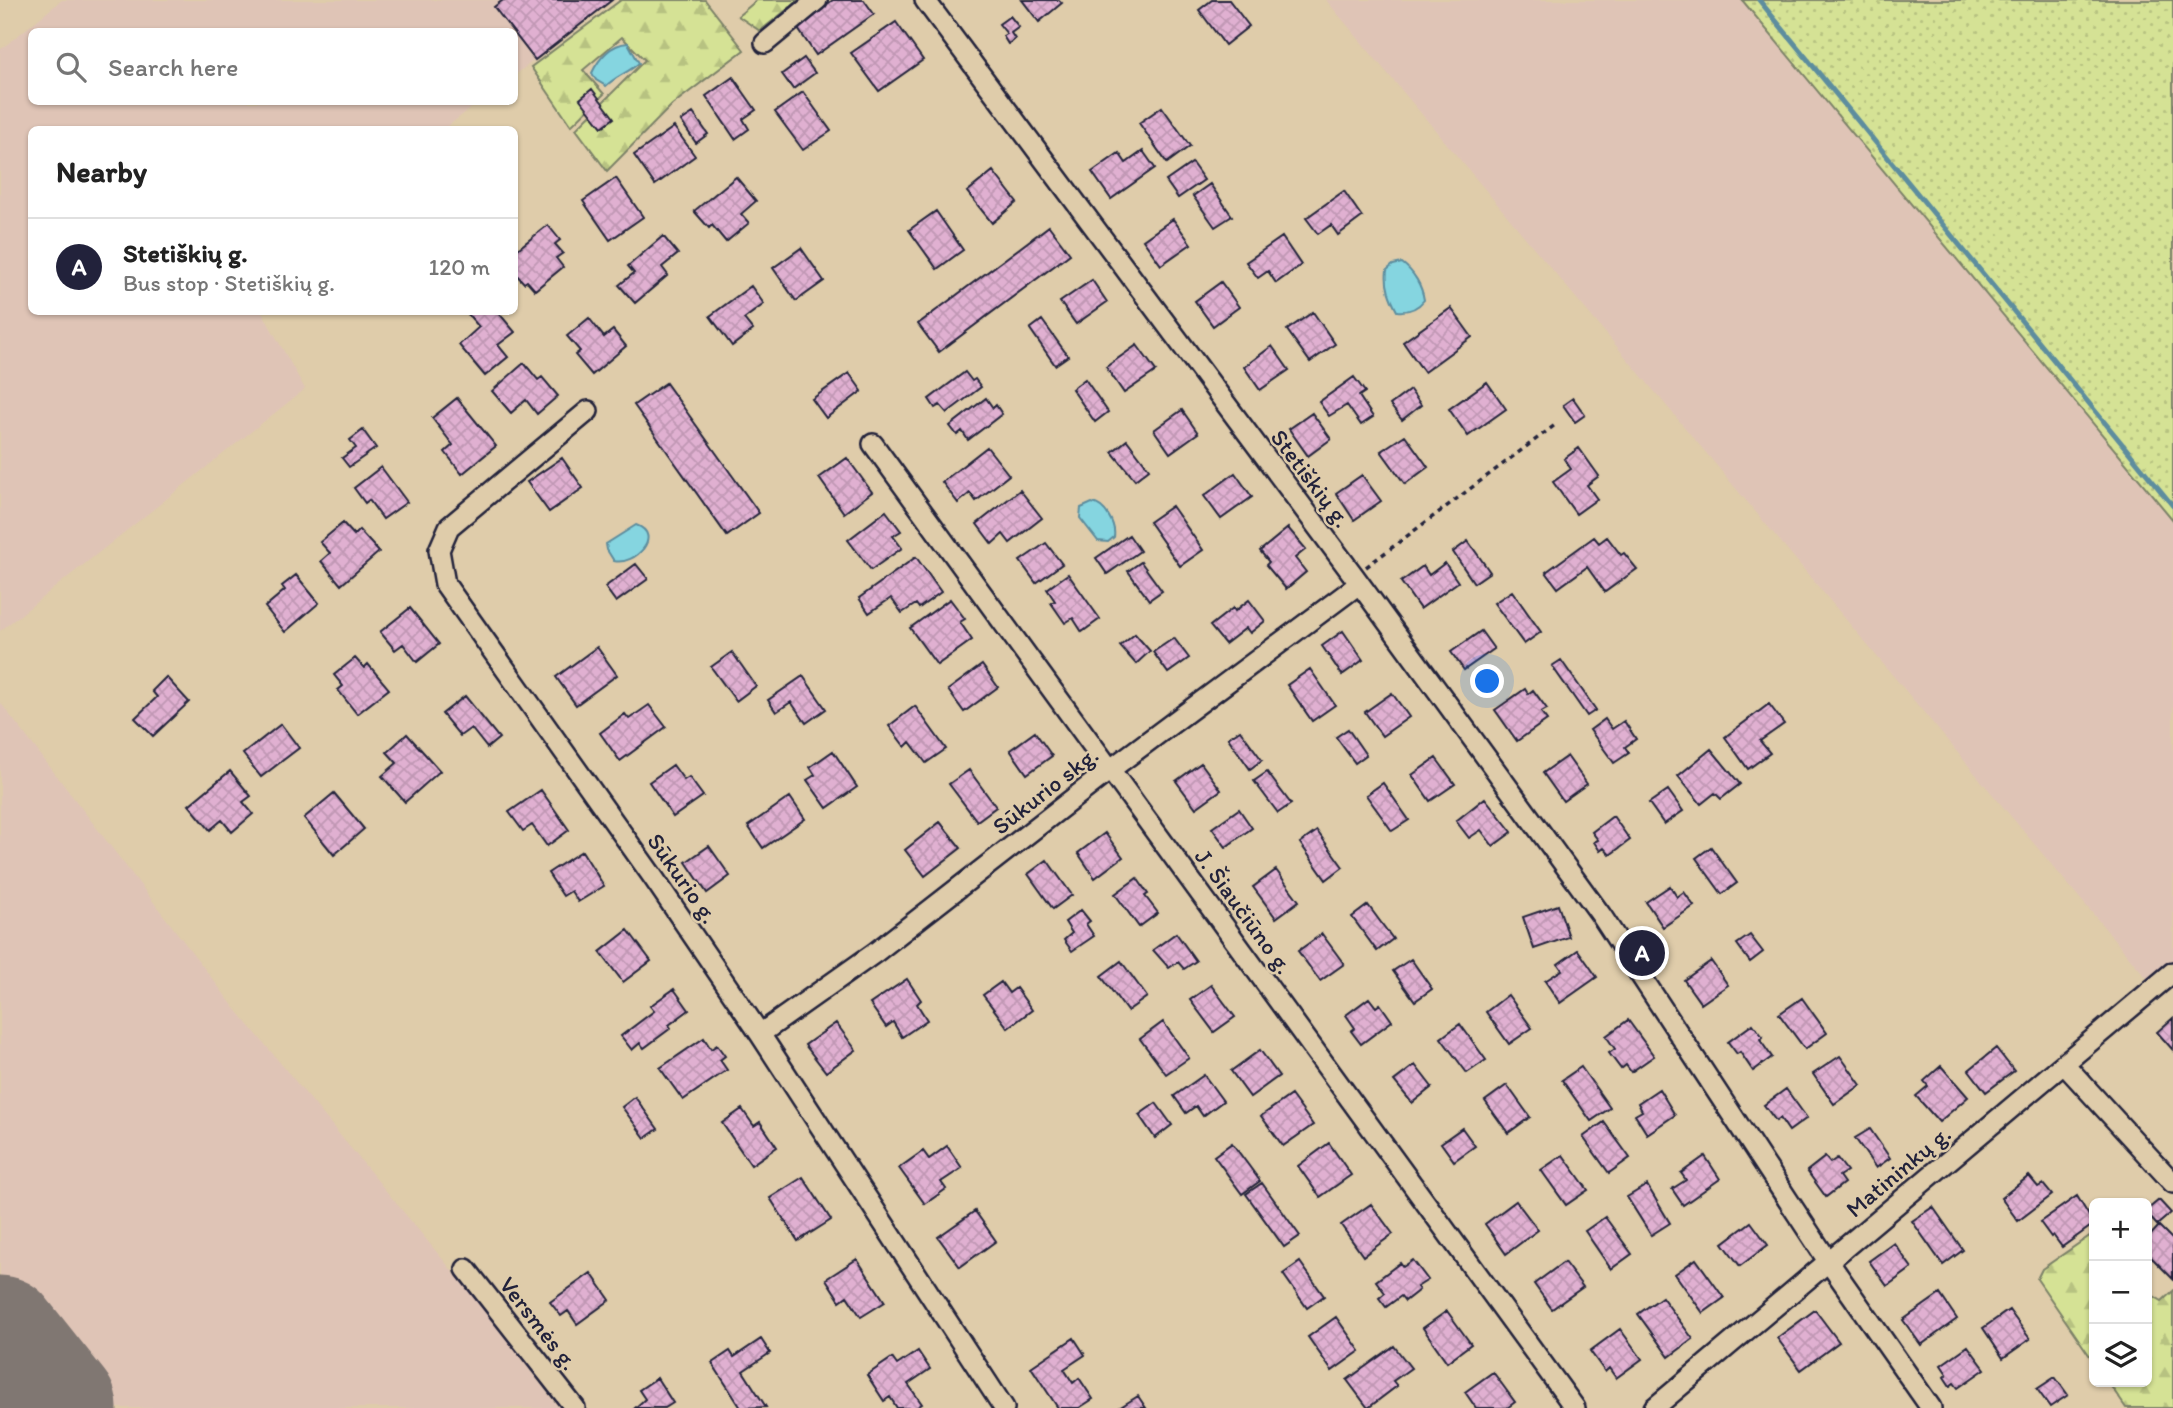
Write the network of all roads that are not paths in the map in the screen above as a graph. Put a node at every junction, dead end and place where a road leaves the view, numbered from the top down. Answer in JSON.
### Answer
{"nodes":[{"id":1,"x":817,"y":0,"type":"edge"},
{"id":2,"x":925,"y":0,"type":"edge"},
{"id":3,"x":765,"y":43,"type":"dead end"},
{"id":4,"x":588,"y":411,"type":"dead end"},
{"id":5,"x":873,"y":444,"type":"dead end"},
{"id":6,"x":1357,"y":580,"type":"junction"},
{"id":7,"x":1111,"y":769,"type":"junction"},
{"id":8,"x":2173,"y":972,"type":"edge"},
{"id":9,"x":760,"y":1034,"type":"junction"},
{"id":10,"x":2065,"y":1065,"type":"junction"},
{"id":11,"x":2173,"y":1183,"type":"edge"},
{"id":12,"x":1828,"y":1261,"type":"junction"},
{"id":13,"x":466,"y":1269,"type":"dead end"},
{"id":14,"x":575,"y":1408,"type":"edge"},
{"id":15,"x":1004,"y":1408,"type":"edge"},
{"id":16,"x":1575,"y":1408,"type":"edge"},
{"id":17,"x":1654,"y":1408,"type":"edge"},
{"id":18,"x":1931,"y":1408,"type":"edge"}],
"edges":[{"from":1,"to":3,"type":"street"},
{"from":2,"to":6,"type":"street","name":"Stetiškių g."},
{"from":4,"to":9,"type":"street","name":"Sūkurio g."},
{"from":5,"to":7,"type":"street","name":"J. Šiaučiūno g."},
{"from":6,"to":7,"type":"street","name":"Sūkurio skg."},
{"from":6,"to":12,"type":"street","name":"Stetiškių g."},
{"from":7,"to":9,"type":"street","name":"Sūkurio skg."},
{"from":7,"to":16,"type":"street","name":"J. Šiaučiūno g."},
{"from":8,"to":10,"type":"street","name":"Matininkų g."},
{"from":9,"to":15,"type":"street","name":"Sūkurio g."},
{"from":10,"to":11,"type":"street"},
{"from":10,"to":12,"type":"street","name":"Matininkų g."},
{"from":12,"to":17,"type":"street","name":"Matininkų g."},
{"from":12,"to":18,"type":"street","name":"Stetiškių g."},
{"from":13,"to":14,"type":"street","name":"Versmės g."}]}
